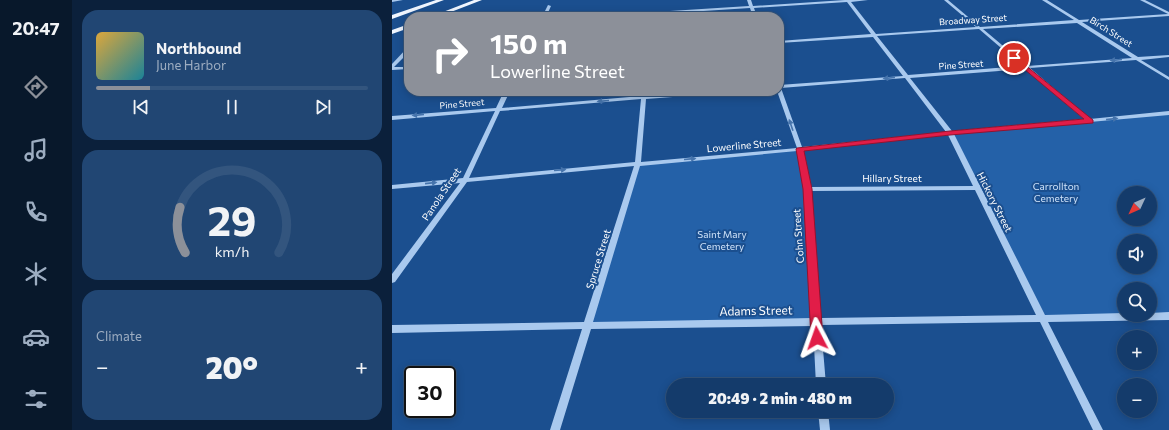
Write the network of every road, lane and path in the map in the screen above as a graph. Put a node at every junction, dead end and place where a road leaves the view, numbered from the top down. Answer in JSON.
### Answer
{"nodes":[{"id":1,"x":401,"y":0,"type":"edge"},
{"id":2,"x":441,"y":0,"type":"edge"},
{"id":3,"x":469,"y":0,"type":"edge"},
{"id":4,"x":479,"y":0,"type":"edge"},
{"id":5,"x":749,"y":0,"type":"edge"},
{"id":6,"x":866,"y":0,"type":"edge"},
{"id":7,"x":946,"y":0,"type":"edge"},
{"id":8,"x":1044,"y":0,"type":"edge"},
{"id":9,"x":1142,"y":0,"type":"edge"},
{"id":10,"x":392,"y":1,"type":"edge"},
{"id":11,"x":848,"y":1,"type":"edge"},
{"id":12,"x":548,"y":6,"type":"dead end"},
{"id":13,"x":751,"y":7,"type":"junction"},
{"id":14,"x":406,"y":12,"type":"edge"},
{"id":15,"x":444,"y":12,"type":"edge"},
{"id":16,"x":447,"y":12,"type":"edge"},
{"id":17,"x":546,"y":12,"type":"edge"},
{"id":18,"x":687,"y":12,"type":"edge"},
{"id":19,"x":753,"y":12,"type":"edge"},
{"id":20,"x":404,"y":13,"type":"edge"},
{"id":21,"x":1168,"y":13,"type":"edge"},
{"id":22,"x":392,"y":17,"type":"edge"},
{"id":23,"x":1075,"y":20,"type":"junction"},
{"id":24,"x":977,"y":27,"type":"junction"},
{"id":25,"x":404,"y":28,"type":"edge"},
{"id":26,"x":392,"y":32,"type":"edge"},
{"id":27,"x":873,"y":34,"type":"junction"},
{"id":28,"x":784,"y":39,"type":"edge"},
{"id":29,"x":784,"y":42,"type":"edge"},
{"id":30,"x":404,"y":54,"type":"edge"},
{"id":31,"x":1169,"y":56,"type":"edge"},
{"id":32,"x":1138,"y":59,"type":"junction"},
{"id":33,"x":404,"y":65,"type":"edge"},
{"id":34,"x":393,"y":66,"type":"edge"},
{"id":35,"x":404,"y":67,"type":"edge"},
{"id":36,"x":1026,"y":68,"type":"junction"},
{"id":37,"x":906,"y":77,"type":"junction"},
{"id":38,"x":1169,"y":79,"type":"edge"},
{"id":39,"x":784,"y":88,"type":"edge"},
{"id":40,"x":505,"y":96,"type":"edge"},
{"id":41,"x":625,"y":96,"type":"edge"},
{"id":42,"x":644,"y":96,"type":"edge"},
{"id":43,"x":782,"y":96,"type":"edge"},
{"id":44,"x":499,"y":109,"type":"junction"},
{"id":45,"x":1169,"y":113,"type":"edge"},
{"id":46,"x":392,"y":118,"type":"edge"},
{"id":47,"x":1090,"y":121,"type":"junction"},
{"id":48,"x":950,"y":133,"type":"junction"},
{"id":49,"x":800,"y":149,"type":"junction"},
{"id":50,"x":638,"y":163,"type":"junction"},
{"id":51,"x":464,"y":180,"type":"junction"},
{"id":52,"x":392,"y":186,"type":"edge"},
{"id":53,"x":977,"y":188,"type":"junction"},
{"id":54,"x":808,"y":189,"type":"junction"},
{"id":55,"x":392,"y":280,"type":"edge"},
{"id":56,"x":1169,"y":316,"type":"edge"},
{"id":57,"x":1043,"y":318,"type":"junction"},
{"id":58,"x":816,"y":322,"type":"junction"},
{"id":59,"x":588,"y":325,"type":"junction"},
{"id":60,"x":392,"y":328,"type":"edge"},
{"id":61,"x":820,"y":378,"type":"edge"},
{"id":62,"x":824,"y":418,"type":"edge"},
{"id":63,"x":555,"y":430,"type":"edge"},
{"id":64,"x":825,"y":430,"type":"edge"},
{"id":65,"x":1098,"y":430,"type":"edge"}],
"edges":[{"from":1,"to":10,"type":"street"},
{"from":2,"to":14,"type":"main road"},
{"from":3,"to":15,"type":"main road"},
{"from":4,"to":16,"type":"main road"},
{"from":5,"to":13,"type":"street"},
{"from":6,"to":11,"type":"street"},
{"from":7,"to":24,"type":"street"},
{"from":8,"to":23,"type":"street","name":"Birch Street"},
{"from":9,"to":21,"type":"street"},
{"from":11,"to":13,"type":"street"},
{"from":11,"to":27,"type":"street","name":"Hickory Street"},
{"from":12,"to":17,"type":"street"},
{"from":13,"to":18,"type":"street"},
{"from":13,"to":19,"type":"street"},
{"from":20,"to":22,"type":"main road"},
{"from":21,"to":23,"type":"street","name":"Broadway Street"},
{"from":23,"to":24,"type":"street","name":"Broadway Street"},
{"from":23,"to":32,"type":"street","name":"Birch Street"},
{"from":24,"to":27,"type":"street","name":"Broadway Street"},
{"from":24,"to":36,"type":"street"},
{"from":25,"to":26,"type":"main road"},
{"from":27,"to":28,"type":"street","name":"Broadway Street"},
{"from":27,"to":29,"type":"street","name":"Broadway Street"},
{"from":27,"to":37,"type":"street","name":"Hickory Street"},
{"from":30,"to":34,"type":"street"},
{"from":31,"to":32,"type":"street","name":"Pine Street"},
{"from":32,"to":36,"type":"street","name":"Pine Street","one_way":true},
{"from":32,"to":38,"type":"street","name":"Birch Street"},
{"from":33,"to":34,"type":"street"},
{"from":34,"to":35,"type":"street"},
{"from":36,"to":37,"type":"street","name":"Pine Street"},
{"from":36,"to":47,"type":"street"},
{"from":37,"to":39,"type":"street","name":"Pine Street","one_way":true},
{"from":37,"to":48,"type":"street","name":"Hickory Street"},
{"from":40,"to":44,"type":"street","name":"Panola Street"},
{"from":41,"to":44,"type":"street","name":"Pine Street","one_way":true},
{"from":42,"to":50,"type":"street","name":"Spruce Street"},
{"from":49,"to":43,"type":"street","name":"Cohn Street","one_way":true},
{"from":44,"to":46,"type":"street","name":"Pine Street","one_way":true},
{"from":44,"to":51,"type":"street","name":"Panola Street"},
{"from":47,"to":45,"type":"street","name":"Lowerline Street","one_way":true},
{"from":47,"to":48,"type":"street","name":"Lowerline Street"},
{"from":48,"to":49,"type":"street","name":"Lowerline Street"},
{"from":48,"to":53,"type":"street","name":"Hickory Street"},
{"from":50,"to":49,"type":"street","name":"Lowerline Street","one_way":true},
{"from":49,"to":54,"type":"street","name":"Cohn Street"},
{"from":51,"to":50,"type":"street","name":"Lowerline Street","one_way":true},
{"from":50,"to":59,"type":"street","name":"Spruce Street"},
{"from":52,"to":51,"type":"street","name":"Lowerline Street","one_way":true},
{"from":51,"to":55,"type":"street","name":"Panola Street"},
{"from":53,"to":54,"type":"street","name":"Hillary Street"},
{"from":53,"to":57,"type":"street","name":"Hickory Street"},
{"from":54,"to":58,"type":"street","name":"Cohn Street"},
{"from":56,"to":57,"type":"street","name":"Adams Street"},
{"from":57,"to":58,"type":"street","name":"Adams Street"},
{"from":57,"to":65,"type":"street","name":"Hickory Street"},
{"from":58,"to":59,"type":"street","name":"Adams Street"},
{"from":58,"to":61,"type":"street","name":"Cohn Street"},
{"from":59,"to":60,"type":"street","name":"Adams Street"},
{"from":59,"to":63,"type":"street","name":"Spruce Street"},
{"from":62,"to":64,"type":"street"}]}
